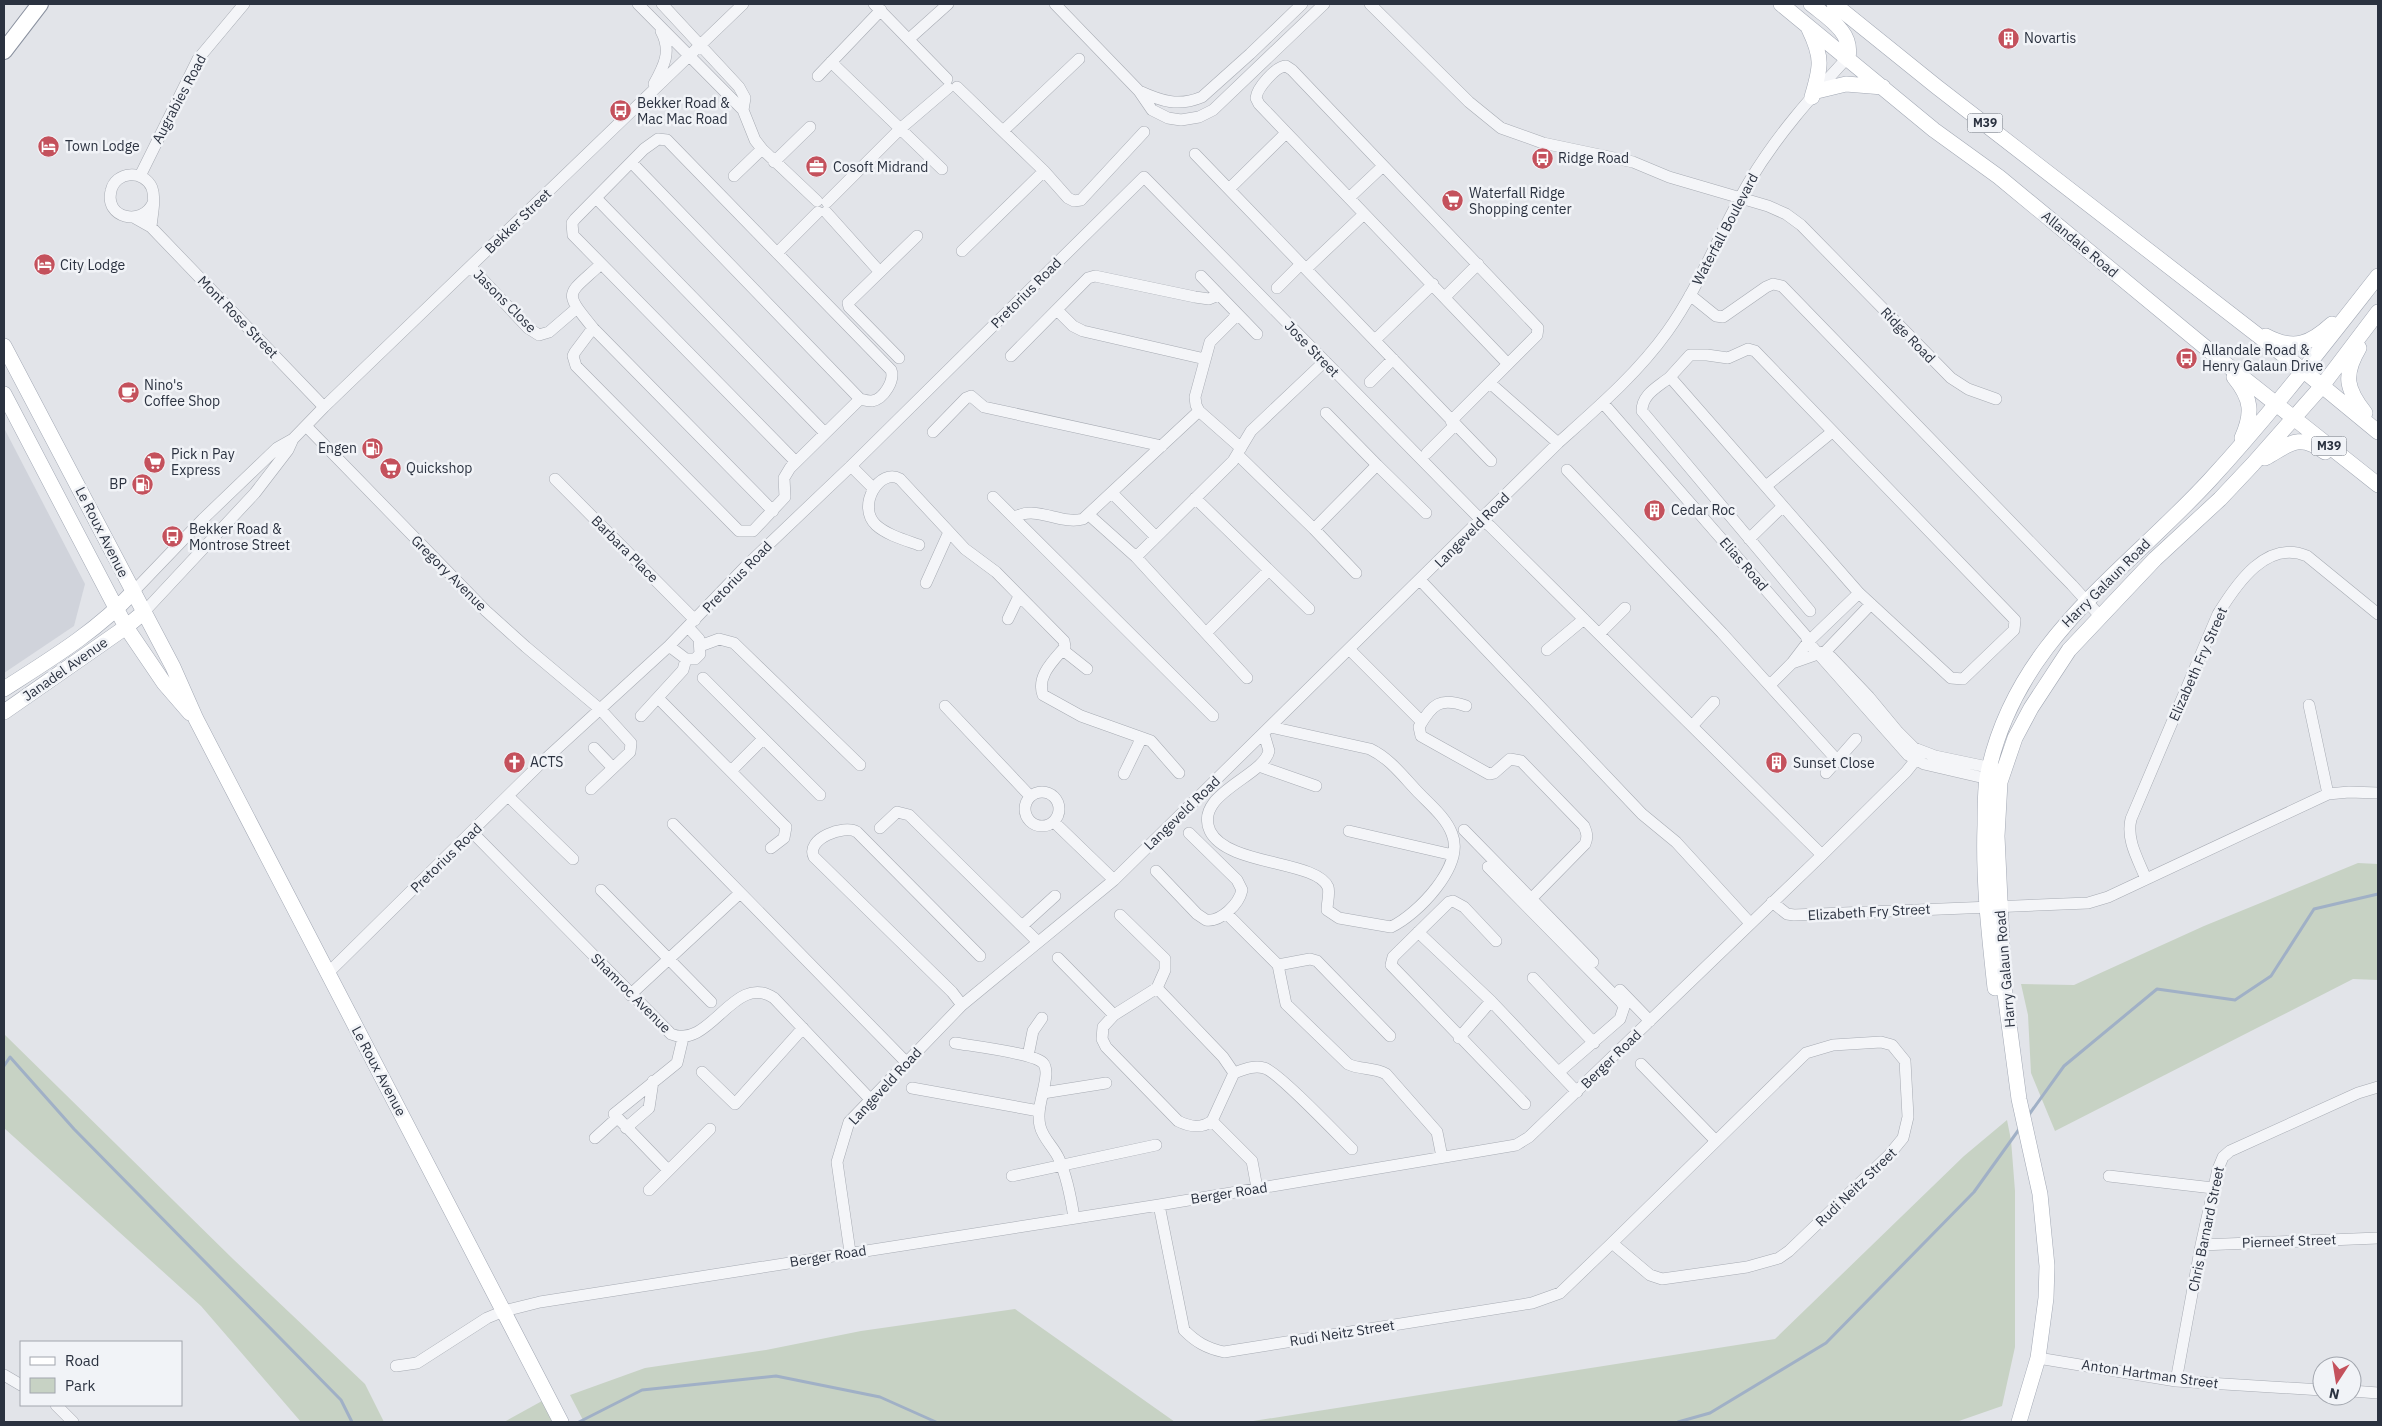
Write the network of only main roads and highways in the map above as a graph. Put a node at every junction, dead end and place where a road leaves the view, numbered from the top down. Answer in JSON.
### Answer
{"nodes":[{"id":1,"x":40,"y":4,"type":"edge"},
{"id":2,"x":1781,"y":4,"type":"edge"},
{"id":3,"x":1811,"y":4,"type":"edge"},
{"id":4,"x":1834,"y":4,"type":"edge"},
{"id":5,"x":1808,"y":26,"type":"junction"},
{"id":6,"x":4,"y":50,"type":"edge"},
{"id":7,"x":1848,"y":57,"type":"junction"},
{"id":8,"x":1883,"y":87,"type":"junction"},
{"id":9,"x":2378,"y":276,"type":"edge"},
{"id":10,"x":2367,"y":290,"type":"junction"},
{"id":11,"x":2378,"y":313,"type":"edge"},
{"id":12,"x":2242,"y":324,"type":"junction"},
{"id":13,"x":4,"y":346,"type":"edge"},
{"id":14,"x":2217,"y":357,"type":"junction"},
{"id":15,"x":2304,"y":371,"type":"junction"},
{"id":16,"x":2322,"y":386,"type":"junction"},
{"id":17,"x":4,"y":394,"type":"edge"},
{"id":18,"x":2275,"y":403,"type":"junction"},
{"id":19,"x":2294,"y":418,"type":"junction"},
{"id":20,"x":2378,"y":431,"type":"edge"},
{"id":21,"x":2238,"y":449,"type":"junction"},
{"id":22,"x":2253,"y":464,"type":"junction"},
{"id":23,"x":2363,"y":473,"type":"junction"},
{"id":24,"x":2378,"y":486,"type":"edge"},
{"id":25,"x":133,"y":592,"type":"junction"},
{"id":26,"x":116,"y":610,"type":"junction"},
{"id":27,"x":144,"y":612,"type":"junction"},
{"id":28,"x":126,"y":627,"type":"junction"},
{"id":29,"x":4,"y":689,"type":"edge"},
{"id":30,"x":4,"y":712,"type":"edge"},
{"id":31,"x":196,"y":719,"type":"junction"},
{"id":32,"x":1995,"y":775,"type":"junction"},
{"id":33,"x":560,"y":1421,"type":"edge"},
{"id":34,"x":2019,"y":1422,"type":"edge"}],
"edges":[{"from":1,"to":6,"type":"highway"},
{"from":2,"to":5,"type":"main road","name":"Allandale Road","number":"M39"},
{"from":3,"to":7,"type":"main road"},
{"from":4,"to":12,"type":"main road","number":"M39"},
{"from":5,"to":7,"type":"main road","name":"Allandale Road","number":"M39"},
{"from":5,"to":8,"type":"main road"},
{"from":7,"to":8,"type":"main road","name":"Allandale Road","number":"M39"},
{"from":8,"to":14,"type":"main road","name":"Allandale Road","number":"M39"},
{"from":9,"to":10,"type":"main road"},
{"from":10,"to":12,"type":"main road"},
{"from":10,"to":15,"type":"main road","name":"Harry Galaun Road"},
{"from":11,"to":16,"type":"main road","name":"Harry Galaun Road"},
{"from":11,"to":20,"type":"main road"},
{"from":12,"to":15,"type":"main road","number":"M39"},
{"from":13,"to":25,"type":"main road","name":"Le Roux Avenue"},
{"from":14,"to":18,"type":"main road","name":"Allandale Road","number":"M39"},
{"from":14,"to":21,"type":"main road"},
{"from":15,"to":16,"type":"main road","number":"M39"},
{"from":15,"to":18,"type":"main road","name":"Harry Galaun Road"},
{"from":16,"to":19,"type":"main road","name":"Harry Galaun Road"},
{"from":16,"to":20,"type":"main road","number":"M39"},
{"from":17,"to":26,"type":"main road","name":"Le Roux Avenue"},
{"from":18,"to":19,"type":"main road","name":"Allandale Road","number":"M39"},
{"from":18,"to":21,"type":"main road","name":"Harry Galaun Road"},
{"from":19,"to":22,"type":"main road","name":"Harry Galaun Road"},
{"from":19,"to":23,"type":"main road","name":"Allandale Road","number":"M39"},
{"from":21,"to":32,"type":"main road","name":"Harry Galaun Road"},
{"from":22,"to":23,"type":"main road"},
{"from":22,"to":32,"type":"main road","name":"Harry Galaun Road"},
{"from":23,"to":24,"type":"main road","name":"Allandale Road","number":"M39"},
{"from":25,"to":26,"type":"main road","name":"Janadel Avenue"},
{"from":25,"to":27,"type":"main road","name":"Le Roux Avenue"},
{"from":26,"to":28,"type":"main road","name":"Le Roux Avenue"},
{"from":26,"to":29,"type":"main road","name":"Janadel Avenue"},
{"from":27,"to":28,"type":"main road","name":"Janadel Avenue"},
{"from":27,"to":31,"type":"main road","name":"Le Roux Avenue"},
{"from":28,"to":30,"type":"main road","name":"Janadel Avenue"},
{"from":28,"to":31,"type":"main road","name":"Le Roux Avenue"},
{"from":31,"to":33,"type":"main road","name":"Le Roux Avenue"},
{"from":32,"to":34,"type":"main road","name":"Harry Galaun Road"}]}
